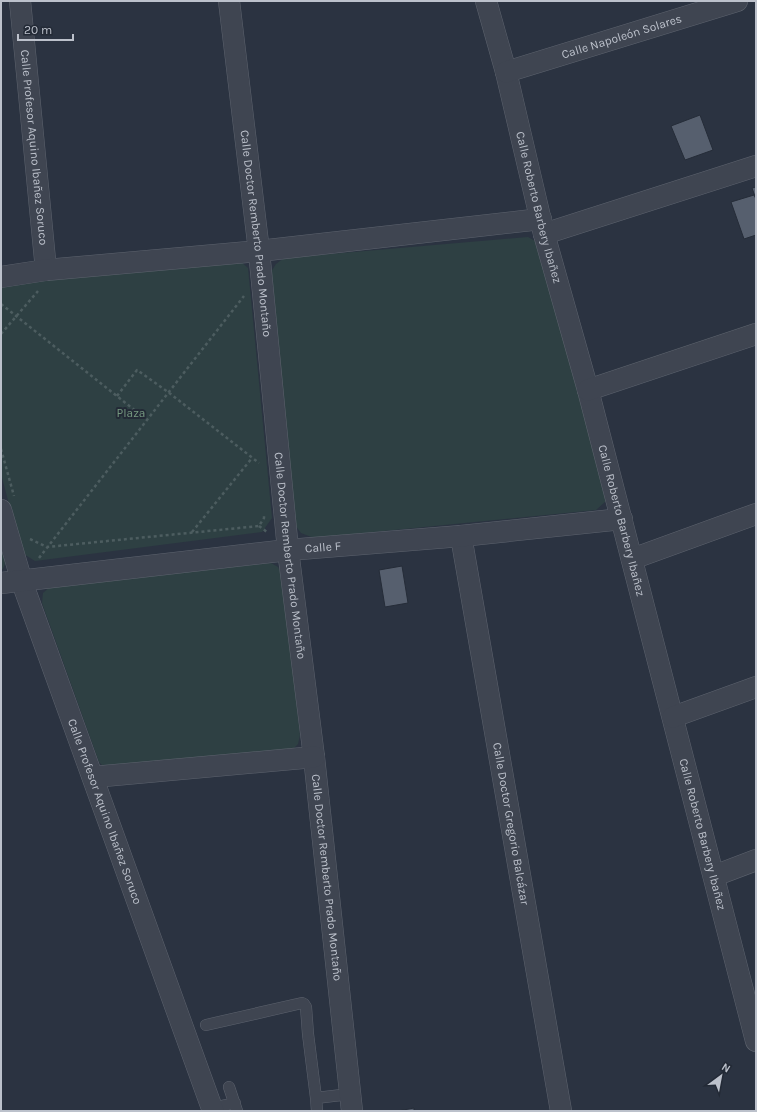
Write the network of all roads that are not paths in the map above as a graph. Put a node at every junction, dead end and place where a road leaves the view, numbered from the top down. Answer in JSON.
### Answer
{"nodes":[{"id":1,"x":20,"y":1,"type":"edge"},
{"id":2,"x":229,"y":1,"type":"edge"},
{"id":3,"x":486,"y":1,"type":"edge"},
{"id":4,"x":737,"y":1,"type":"edge"},
{"id":5,"x":506,"y":72,"type":"junction"},
{"id":6,"x":756,"y":166,"type":"edge"},
{"id":7,"x":543,"y":226,"type":"junction"},
{"id":8,"x":260,"y":251,"type":"junction"},
{"id":9,"x":1,"y":277,"type":"edge"},
{"id":10,"x":44,"y":278,"type":"junction"},
{"id":11,"x":756,"y":334,"type":"edge"},
{"id":12,"x":588,"y":390,"type":"junction"},
{"id":13,"x":1,"y":510,"type":"edge"},
{"id":14,"x":756,"y":514,"type":"edge"},
{"id":15,"x":622,"y":519,"type":"junction"},
{"id":16,"x":461,"y":536,"type":"junction"},
{"id":17,"x":288,"y":550,"type":"junction"},
{"id":18,"x":632,"y":559,"type":"junction"},
{"id":19,"x":22,"y":582,"type":"junction"},
{"id":20,"x":1,"y":583,"type":"edge"},
{"id":21,"x":756,"y":686,"type":"edge"},
{"id":22,"x":673,"y":717,"type":"junction"},
{"id":23,"x":314,"y":757,"type":"junction"},
{"id":24,"x":93,"y":777,"type":"junction"},
{"id":25,"x":756,"y":860,"type":"edge"},
{"id":26,"x":714,"y":876,"type":"junction"},
{"id":27,"x":753,"y":1017,"type":"edge"},
{"id":28,"x":206,"y":1025,"type":"dead end"},
{"id":29,"x":756,"y":1041,"type":"edge"},
{"id":30,"x":229,"y":1087,"type":"dead end"},
{"id":31,"x":316,"y":1098,"type":"junction"},
{"id":32,"x":351,"y":1102,"type":"edge"},
{"id":33,"x":236,"y":1107,"type":"edge"},
{"id":34,"x":212,"y":1110,"type":"edge"},
{"id":35,"x":316,"y":1111,"type":"edge"},
{"id":36,"x":561,"y":1111,"type":"edge"}],
"edges":[{"from":1,"to":10,"type":"street","name":"Calle Profesor Aquino Ibañez Soruco"},
{"from":2,"to":8,"type":"street","name":"Calle Doctor Remberto Prado Montaño"},
{"from":3,"to":5,"type":"street","name":"Calle Roberto Barbery Ibañez"},
{"from":4,"to":5,"type":"street","name":"Calle Napoleón Solares"},
{"from":5,"to":7,"type":"street","name":"Calle Roberto Barbery Ibañez"},
{"from":6,"to":7,"type":"street"},
{"from":7,"to":8,"type":"street"},
{"from":7,"to":12,"type":"street","name":"Calle Roberto Barbery Ibañez"},
{"from":8,"to":10,"type":"street"},
{"from":8,"to":17,"type":"street","name":"Calle Doctor Remberto Prado Montaño"},
{"from":9,"to":10,"type":"street"},
{"from":11,"to":12,"type":"street"},
{"from":12,"to":15,"type":"street","name":"Calle Roberto Barbery Ibañez"},
{"from":13,"to":19,"type":"street","name":"Calle Profesor Aquino Ibañez Soruco"},
{"from":14,"to":18,"type":"street"},
{"from":15,"to":16,"type":"street","name":"Calle F"},
{"from":15,"to":18,"type":"street","name":"Calle Roberto Barbery Ibañez"},
{"from":16,"to":17,"type":"street","name":"Calle F"},
{"from":16,"to":36,"type":"street","name":"Calle Doctor Gregorio Balcázar"},
{"from":17,"to":19,"type":"street","name":"Calle F"},
{"from":17,"to":23,"type":"street","name":"Calle Doctor Remberto Prado Montaño"},
{"from":18,"to":22,"type":"street","name":"Calle Roberto Barbery Ibañez"},
{"from":19,"to":20,"type":"street","name":"Calle F"},
{"from":19,"to":24,"type":"street","name":"Calle Profesor Aquino Ibañez Soruco"},
{"from":21,"to":22,"type":"street"},
{"from":22,"to":26,"type":"street","name":"Calle Roberto Barbery Ibañez"},
{"from":23,"to":24,"type":"street"},
{"from":23,"to":32,"type":"street","name":"Calle Doctor Remberto Prado Montaño"},
{"from":24,"to":34,"type":"street","name":"Calle Profesor Aquino Ibañez Soruco"},
{"from":25,"to":26,"type":"street"},
{"from":26,"to":27,"type":"street","name":"Calle Roberto Barbery Ibañez"},
{"from":27,"to":29,"type":"street","name":"Calle Roberto Barbery Ibañez"},
{"from":28,"to":31,"type":"lane"},
{"from":30,"to":33,"type":"lane"},
{"from":31,"to":32,"type":"lane"},
{"from":31,"to":35,"type":"lane"},
{"from":33,"to":34,"type":"lane"}]}
